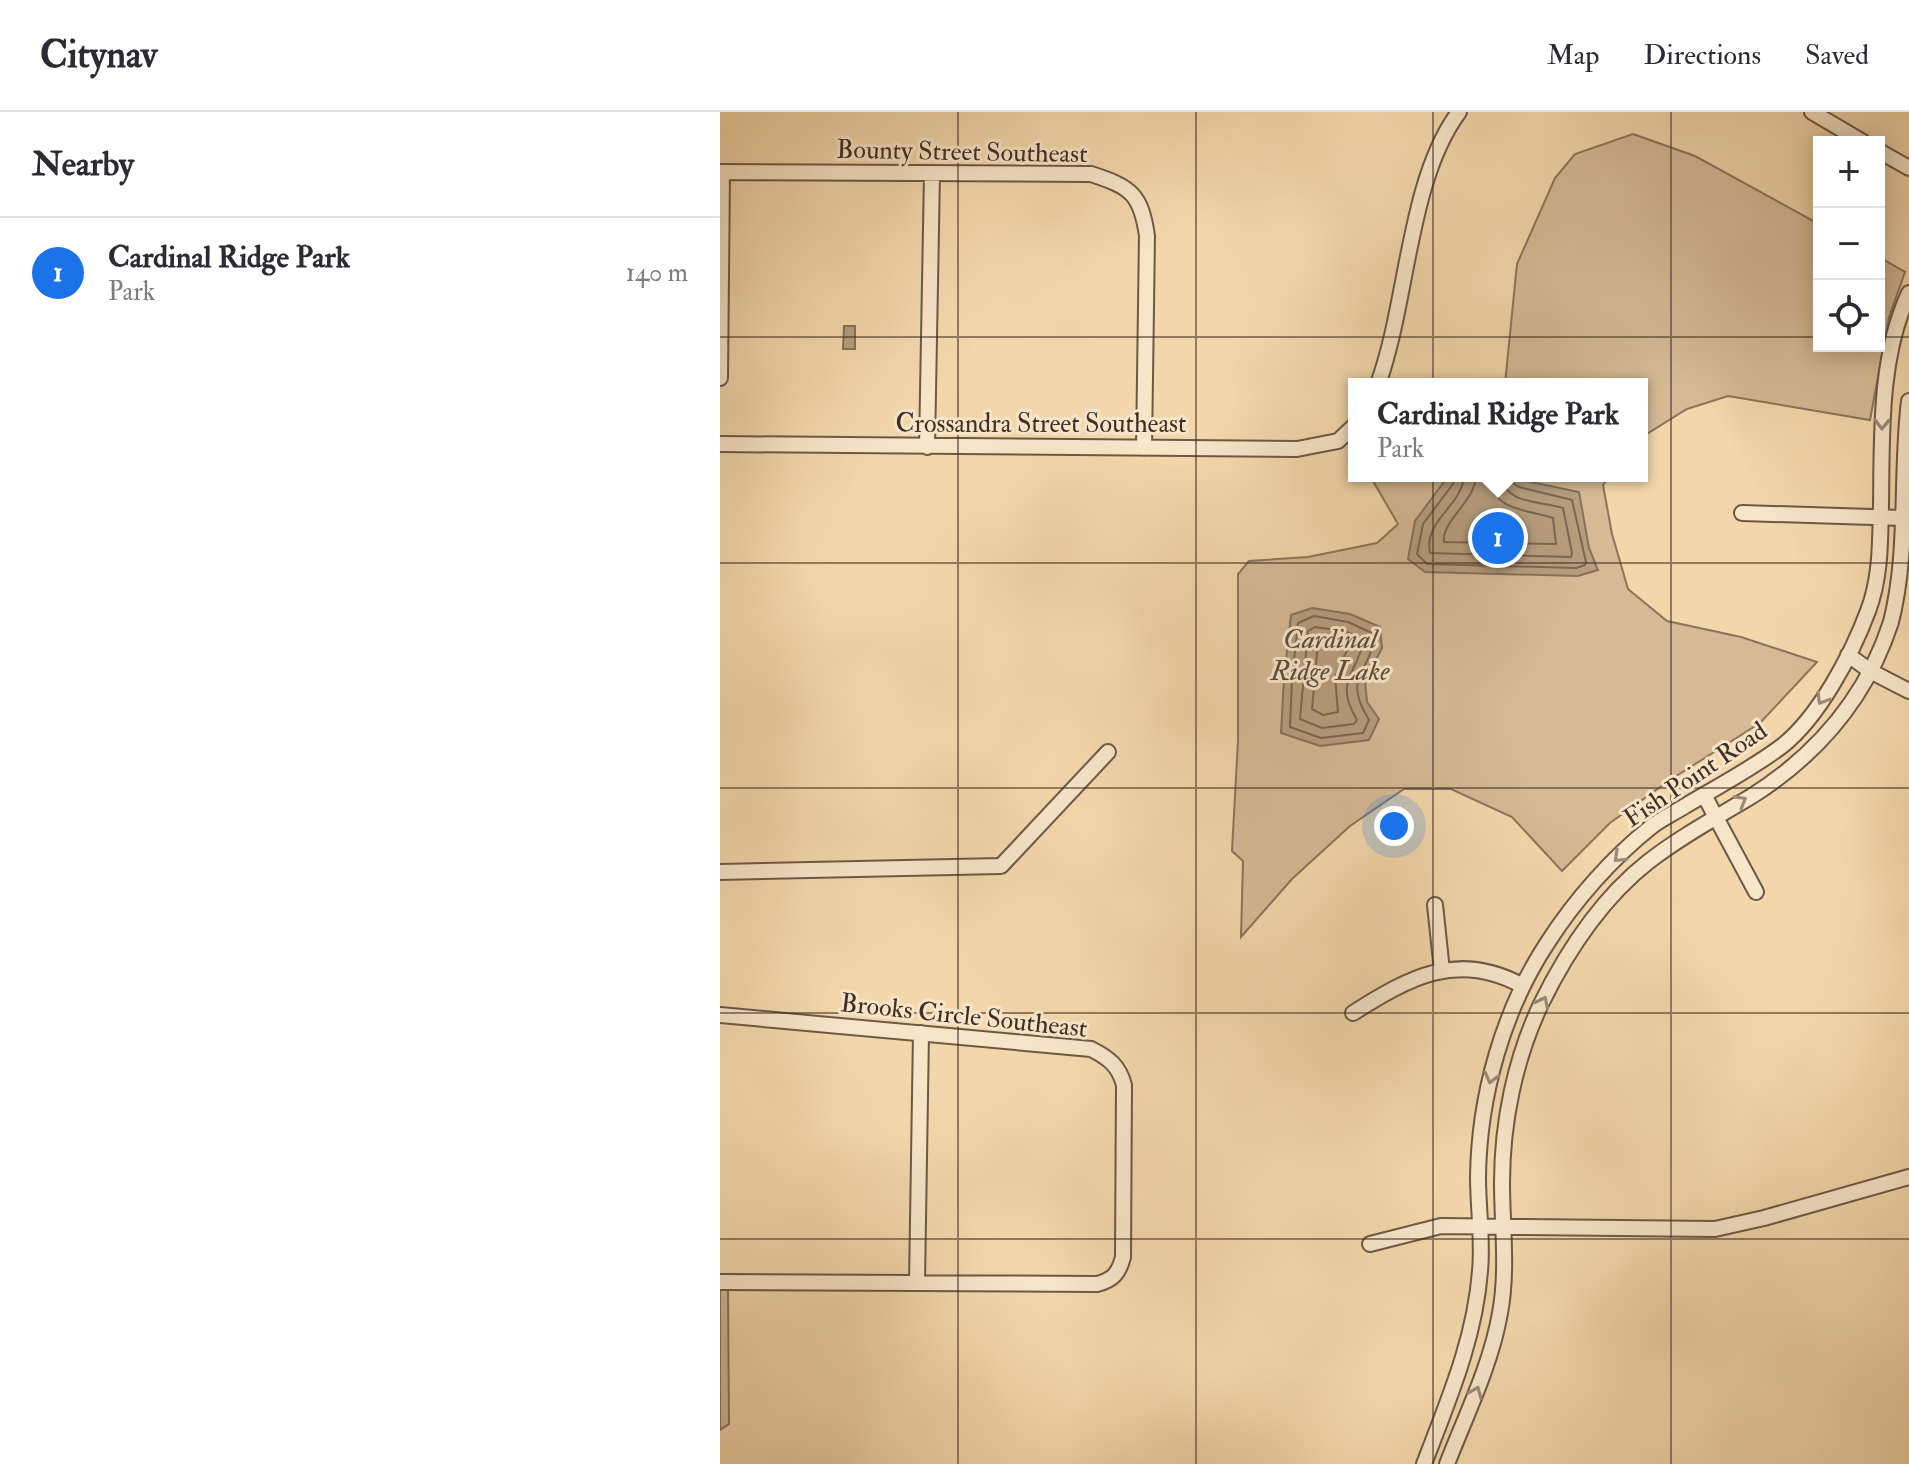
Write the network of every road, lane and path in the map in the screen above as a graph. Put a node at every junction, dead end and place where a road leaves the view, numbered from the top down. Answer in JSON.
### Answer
{"nodes":[{"id":1,"x":1812,"y":112,"type":"edge"},
{"id":2,"x":1457,"y":113,"type":"edge"},
{"id":3,"x":1836,"y":118,"type":"edge"},
{"id":4,"x":1856,"y":136,"type":"edge"},
{"id":5,"x":1885,"y":154,"type":"edge"},
{"id":6,"x":1909,"y":168,"type":"edge"},
{"id":7,"x":721,"y":172,"type":"edge"},
{"id":8,"x":932,"y":174,"type":"junction"},
{"id":9,"x":1909,"y":293,"type":"edge"},
{"id":10,"x":720,"y":378,"type":"edge"},
{"id":11,"x":1379,"y":378,"type":"edge"},
{"id":12,"x":1909,"y":401,"type":"edge"},
{"id":13,"x":1348,"y":432,"type":"edge"},
{"id":14,"x":720,"y":444,"type":"edge"},
{"id":15,"x":927,"y":447,"type":"junction"},
{"id":16,"x":1144,"y":448,"type":"junction"},
{"id":17,"x":1742,"y":513,"type":"dead end"},
{"id":18,"x":1880,"y":517,"type":"junction"},
{"id":19,"x":1904,"y":518,"type":"junction"},
{"id":20,"x":1848,"y":655,"type":"junction"},
{"id":21,"x":1872,"y":672,"type":"junction"},
{"id":22,"x":1909,"y":691,"type":"edge"},
{"id":23,"x":1108,"y":752,"type":"dead end"},
{"id":24,"x":1704,"y":795,"type":"junction"},
{"id":25,"x":1716,"y":816,"type":"junction"},
{"id":26,"x":720,"y":872,"type":"edge"},
{"id":27,"x":1756,"y":892,"type":"dead end"},
{"id":28,"x":1435,"y":905,"type":"dead end"},
{"id":29,"x":1442,"y":971,"type":"junction"},
{"id":30,"x":1523,"y":986,"type":"junction"},
{"id":31,"x":1353,"y":1013,"type":"dead end"},
{"id":32,"x":720,"y":1015,"type":"edge"},
{"id":33,"x":921,"y":1033,"type":"junction"},
{"id":34,"x":1909,"y":1177,"type":"edge"},
{"id":35,"x":1503,"y":1225,"type":"junction"},
{"id":36,"x":1479,"y":1226,"type":"junction"},
{"id":37,"x":1370,"y":1244,"type":"dead end"},
{"id":38,"x":720,"y":1282,"type":"edge"},
{"id":39,"x":917,"y":1283,"type":"junction"},
{"id":40,"x":1424,"y":1464,"type":"edge"},
{"id":41,"x":1447,"y":1464,"type":"edge"}],
"edges":[{"from":1,"to":3,"type":"street"},
{"from":2,"to":11,"type":"street"},
{"from":3,"to":4,"type":"street"},
{"from":5,"to":6,"type":"street"},
{"from":7,"to":8,"type":"street","name":"Bounty Street Southeast"},
{"from":7,"to":10,"type":"street"},
{"from":8,"to":15,"type":"street"},
{"from":8,"to":16,"type":"street","name":"Bounty Street Southeast"},
{"from":9,"to":18,"type":"street","name":"Fish Point Road","one_way":true},
{"from":12,"to":19,"type":"street","name":"Fish Point Road"},
{"from":13,"to":16,"type":"street","name":"Crossandra Street Southeast"},
{"from":14,"to":15,"type":"street","name":"Crossandra Street Southeast"},
{"from":15,"to":16,"type":"street","name":"Crossandra Street Southeast"},
{"from":17,"to":18,"type":"street"},
{"from":18,"to":19,"type":"street"},
{"from":18,"to":20,"type":"street","name":"Fish Point Road"},
{"from":19,"to":21,"type":"street","name":"Fish Point Road"},
{"from":20,"to":21,"type":"street"},
{"from":20,"to":24,"type":"street","name":"Fish Point Road","one_way":true},
{"from":21,"to":22,"type":"street"},
{"from":25,"to":21,"type":"street","name":"Fish Point Road","one_way":true},
{"from":23,"to":26,"type":"street"},
{"from":24,"to":25,"type":"street"},
{"from":24,"to":30,"type":"street","name":"Fish Point Road","one_way":true},
{"from":25,"to":27,"type":"street"},
{"from":35,"to":25,"type":"street","name":"Fish Point Road","one_way":true},
{"from":28,"to":29,"type":"street"},
{"from":29,"to":30,"type":"street"},
{"from":29,"to":31,"type":"street"},
{"from":30,"to":36,"type":"street","name":"Fish Point Road","one_way":true},
{"from":32,"to":33,"type":"street","name":"Brooks Circle Southeast"},
{"from":33,"to":39,"type":"street"},
{"from":33,"to":39,"type":"street","name":"Brooks Circle Southeast"},
{"from":34,"to":35,"type":"street"},
{"from":35,"to":36,"type":"street"},
{"from":41,"to":35,"type":"street","name":"Fish Point Road","one_way":true},
{"from":36,"to":37,"type":"street"},
{"from":36,"to":40,"type":"street","name":"Fish Point Road"},
{"from":38,"to":39,"type":"street","name":"Brooks Circle Southeast"}]}
